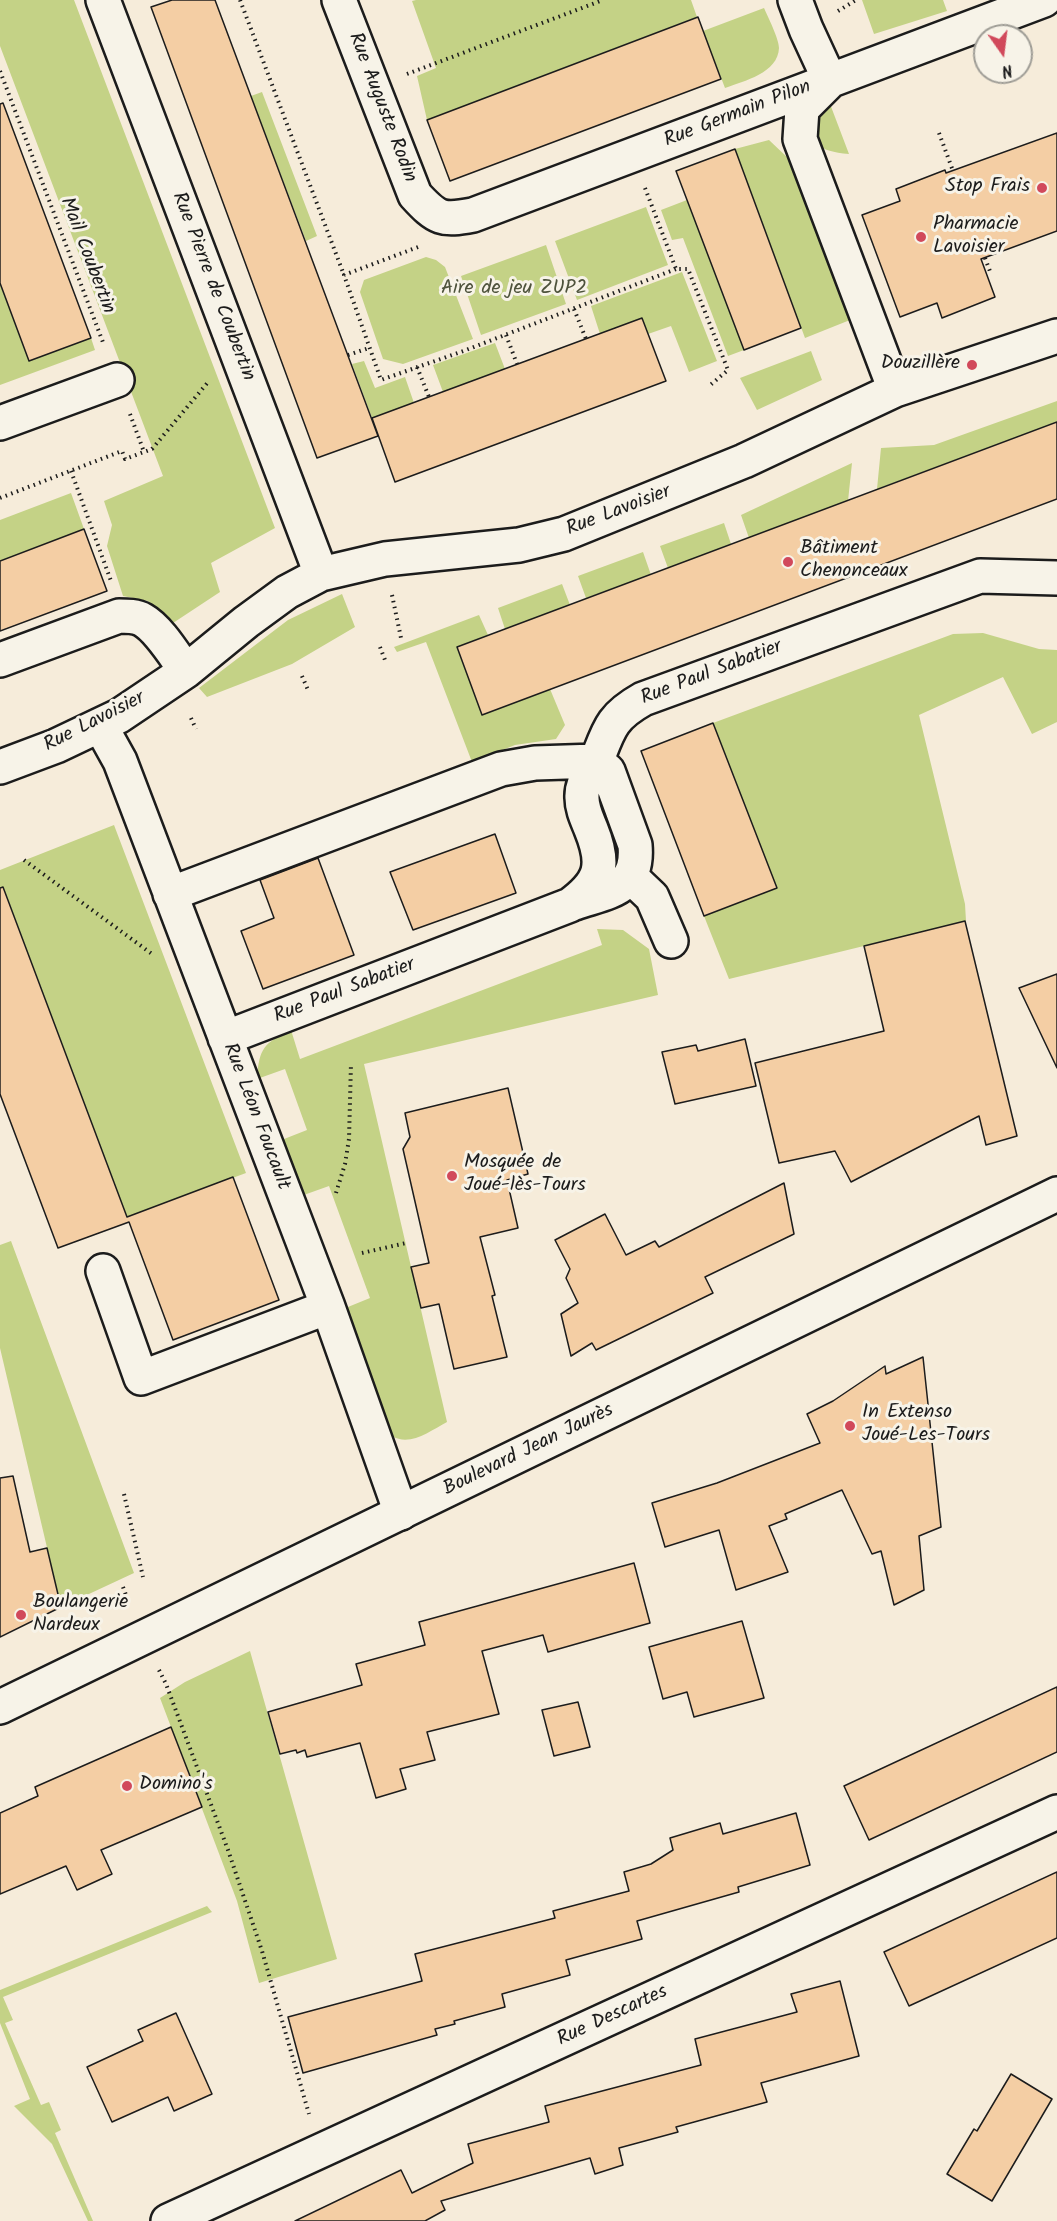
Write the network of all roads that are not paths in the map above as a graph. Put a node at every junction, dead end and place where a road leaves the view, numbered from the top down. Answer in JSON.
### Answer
{"nodes":[{"id":1,"x":103,"y":0,"type":"edge"},
{"id":2,"x":339,"y":0,"type":"edge"},
{"id":3,"x":795,"y":0,"type":"edge"},
{"id":4,"x":1044,"y":0,"type":"edge"},
{"id":5,"x":830,"y":81,"type":"junction"},
{"id":6,"x":431,"y":212,"type":"joint"},
{"id":7,"x":1057,"y":336,"type":"edge"},
{"id":8,"x":117,"y":380,"type":"road end"},
{"id":9,"x":895,"y":390,"type":"junction"},
{"id":10,"x":0,"y":423,"type":"edge"},
{"id":11,"x":321,"y":574,"type":"junction"},
{"id":12,"x":1057,"y":578,"type":"edge"},
{"id":13,"x":0,"y":660,"type":"edge"},
{"id":14,"x":186,"y":671,"type":"junction"},
{"id":15,"x":100,"y":725,"type":"junction"},
{"id":16,"x":596,"y":761,"type":"junction"},
{"id":17,"x":0,"y":767,"type":"edge"},
{"id":18,"x":631,"y":877,"type":"junction"},
{"id":19,"x":170,"y":894,"type":"junction"},
{"id":20,"x":570,"y":905,"type":"junction"},
{"id":21,"x":671,"y":941,"type":"dead end"},
{"id":22,"x":225,"y":1038,"type":"junction"},
{"id":23,"x":1057,"y":1194,"type":"edge"},
{"id":24,"x":103,"y":1271,"type":"dead end"},
{"id":25,"x":328,"y":1307,"type":"junction"},
{"id":26,"x":401,"y":1513,"type":"junction"},
{"id":27,"x":0,"y":1707,"type":"edge"},
{"id":28,"x":1057,"y":1812,"type":"edge"},
{"id":29,"x":168,"y":2221,"type":"edge"}],
"edges":[{"from":1,"to":11,"type":"street","name":"Rue Pierre de Coubertin"},
{"from":2,"to":6,"type":"street","name":"Rue Auguste Rodin"},
{"from":3,"to":5,"type":"street"},
{"from":4,"to":5,"type":"street","name":"Rue Germain Pilon"},
{"from":5,"to":6,"type":"street","name":"Rue Germain Pilon"},
{"from":5,"to":9,"type":"street"},
{"from":7,"to":9,"type":"street","name":"Rue Lavoisier"},
{"from":8,"to":10,"type":"street"},
{"from":9,"to":11,"type":"street","name":"Rue Lavoisier"},
{"from":11,"to":14,"type":"street","name":"Rue Lavoisier"},
{"from":12,"to":16,"type":"street","name":"Rue Paul Sabatier"},
{"from":13,"to":14,"type":"street"},
{"from":14,"to":15,"type":"street","name":"Rue Lavoisier"},
{"from":15,"to":17,"type":"street","name":"Rue Lavoisier"},
{"from":15,"to":19,"type":"street","name":"Rue Léon Foucault"},
{"from":16,"to":18,"type":"street"},
{"from":16,"to":19,"type":"street"},
{"from":16,"to":20,"type":"street","name":"Rue Paul Sabatier"},
{"from":18,"to":20,"type":"street"},
{"from":18,"to":21,"type":"street"},
{"from":19,"to":22,"type":"street","name":"Rue Léon Foucault"},
{"from":20,"to":22,"type":"street","name":"Rue Paul Sabatier"},
{"from":22,"to":25,"type":"street","name":"Rue Léon Foucault"},
{"from":23,"to":26,"type":"street","name":"Boulevard Jean Jaurès"},
{"from":24,"to":25,"type":"street"},
{"from":25,"to":26,"type":"street","name":"Rue Léon Foucault"},
{"from":26,"to":27,"type":"street","name":"Boulevard Jean Jaurès"},
{"from":28,"to":29,"type":"street","name":"Rue Descartes"}]}
